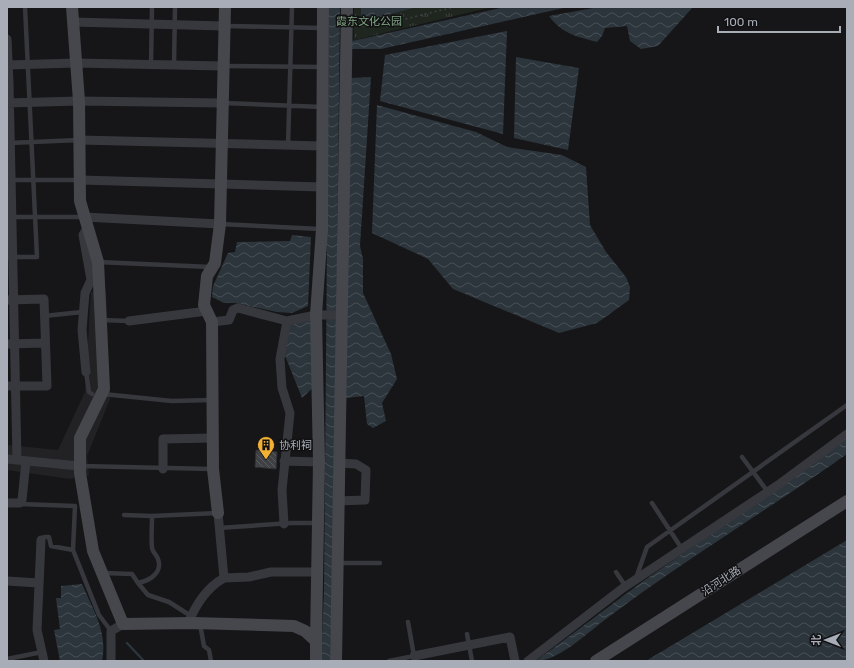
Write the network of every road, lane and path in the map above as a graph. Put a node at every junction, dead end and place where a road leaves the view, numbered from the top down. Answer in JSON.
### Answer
{"nodes":[{"id":1,"x":25,"y":7,"type":"edge"},
{"id":2,"x":72,"y":7,"type":"edge"},
{"id":3,"x":152,"y":7,"type":"edge"},
{"id":4,"x":176,"y":7,"type":"edge"},
{"id":5,"x":225,"y":7,"type":"edge"},
{"id":6,"x":292,"y":7,"type":"edge"},
{"id":7,"x":323,"y":7,"type":"edge"},
{"id":8,"x":347,"y":7,"type":"edge"},
{"id":9,"x":454,"y":7,"type":"edge"},
{"id":10,"x":73,"y":22,"type":"junction"},
{"id":11,"x":224,"y":26,"type":"junction"},
{"id":12,"x":361,"y":26,"type":"dead end"},
{"id":13,"x":292,"y":28,"type":"junction"},
{"id":14,"x":323,"y":28,"type":"junction"},
{"id":15,"x":7,"y":38,"type":"edge"},
{"id":16,"x":76,"y":63,"type":"junction"},
{"id":17,"x":28,"y":64,"type":"junction"},
{"id":18,"x":151,"y":64,"type":"junction"},
{"id":19,"x":8,"y":65,"type":"edge"},
{"id":20,"x":174,"y":65,"type":"junction"},
{"id":21,"x":223,"y":66,"type":"junction"},
{"id":22,"x":291,"y":66,"type":"junction"},
{"id":23,"x":322,"y":67,"type":"junction"},
{"id":24,"x":79,"y":101,"type":"junction"},
{"id":25,"x":8,"y":103,"type":"edge"},
{"id":26,"x":30,"y":103,"type":"junction"},
{"id":27,"x":222,"y":103,"type":"junction"},
{"id":28,"x":289,"y":106,"type":"junction"},
{"id":29,"x":322,"y":107,"type":"junction"},
{"id":30,"x":80,"y":140,"type":"junction"},
{"id":31,"x":32,"y":142,"type":"junction"},
{"id":32,"x":221,"y":143,"type":"junction"},
{"id":33,"x":9,"y":144,"type":"edge"},
{"id":34,"x":288,"y":146,"type":"junction"},
{"id":35,"x":322,"y":146,"type":"junction"},
{"id":36,"x":9,"y":180,"type":"edge"},
{"id":37,"x":34,"y":180,"type":"junction"},
{"id":38,"x":80,"y":180,"type":"junction"},
{"id":39,"x":221,"y":183,"type":"junction"},
{"id":40,"x":322,"y":187,"type":"junction"},
{"id":41,"x":10,"y":217,"type":"edge"},
{"id":42,"x":35,"y":217,"type":"junction"},
{"id":43,"x":86,"y":222,"type":"junction"},
{"id":44,"x":220,"y":224,"type":"junction"},
{"id":45,"x":322,"y":229,"type":"junction"},
{"id":46,"x":10,"y":257,"type":"edge"},
{"id":47,"x":98,"y":262,"type":"junction"},
{"id":48,"x":213,"y":267,"type":"junction"},
{"id":49,"x":11,"y":300,"type":"edge"},
{"id":50,"x":207,"y":311,"type":"junction"},
{"id":51,"x":82,"y":312,"type":"dead end"},
{"id":52,"x":316,"y":315,"type":"junction"},
{"id":53,"x":341,"y":315,"type":"junction"},
{"id":54,"x":44,"y":316,"type":"junction"},
{"id":55,"x":101,"y":320,"type":"junction"},
{"id":56,"x":129,"y":321,"type":"joint"},
{"id":57,"x":287,"y":321,"type":"junction"},
{"id":58,"x":212,"y":322,"type":"junction"},
{"id":59,"x":11,"y":343,"type":"edge"},
{"id":60,"x":45,"y":343,"type":"junction"},
{"id":61,"x":86,"y":372,"type":"joint"},
{"id":62,"x":11,"y":386,"type":"edge"},
{"id":63,"x":96,"y":394,"type":"junction"},
{"id":64,"x":212,"y":400,"type":"junction"},
{"id":65,"x":847,"y":405,"type":"edge"},
{"id":66,"x":847,"y":434,"type":"edge"},
{"id":67,"x":213,"y":438,"type":"junction"},
{"id":68,"x":742,"y":457,"type":"dead end"},
{"id":69,"x":7,"y":459,"type":"edge"},
{"id":70,"x":21,"y":460,"type":"junction"},
{"id":71,"x":284,"y":461,"type":"junction"},
{"id":72,"x":319,"y":462,"type":"junction"},
{"id":73,"x":339,"y":463,"type":"junction"},
{"id":74,"x":79,"y":466,"type":"junction"},
{"id":75,"x":163,"y":469,"type":"junction"},
{"id":76,"x":213,"y":469,"type":"junction"},
{"id":77,"x":768,"y":492,"type":"junction"},
{"id":78,"x":338,"y":501,"type":"junction"},
{"id":79,"x":847,"y":501,"type":"edge"},
{"id":80,"x":7,"y":503,"type":"edge"},
{"id":81,"x":652,"y":503,"type":"dead end"},
{"id":82,"x":20,"y":504,"type":"junction"},
{"id":83,"x":218,"y":513,"type":"junction"},
{"id":84,"x":124,"y":515,"type":"dead end"},
{"id":85,"x":152,"y":516,"type":"junction"},
{"id":86,"x":318,"y":523,"type":"junction"},
{"id":87,"x":284,"y":524,"type":"junction"},
{"id":88,"x":219,"y":528,"type":"junction"},
{"id":89,"x":41,"y":540,"type":"joint"},
{"id":90,"x":682,"y":548,"type":"junction"},
{"id":91,"x":73,"y":550,"type":"junction"},
{"id":92,"x":337,"y":563,"type":"junction"},
{"id":93,"x":380,"y":563,"type":"dead end"},
{"id":94,"x":317,"y":572,"type":"junction"},
{"id":95,"x":616,"y":572,"type":"dead end"},
{"id":96,"x":102,"y":573,"type":"junction"},
{"id":97,"x":224,"y":578,"type":"junction"},
{"id":98,"x":636,"y":580,"type":"junction"},
{"id":99,"x":7,"y":581,"type":"edge"},
{"id":100,"x":38,"y":583,"type":"junction"},
{"id":101,"x":138,"y":583,"type":"junction"},
{"id":102,"x":626,"y":587,"type":"junction"},
{"id":103,"x":193,"y":621,"type":"junction"},
{"id":104,"x":408,"y":622,"type":"dead end"},
{"id":105,"x":124,"y":624,"type":"junction"},
{"id":106,"x":111,"y":631,"type":"junction"},
{"id":107,"x":468,"y":634,"type":"dead end"},
{"id":108,"x":316,"y":641,"type":"junction"},
{"id":109,"x":414,"y":656,"type":"junction"},
{"id":110,"x":43,"y":657,"type":"edge"},
{"id":111,"x":7,"y":658,"type":"edge"},
{"id":112,"x":109,"y":660,"type":"edge"},
{"id":113,"x":211,"y":661,"type":"edge"},
{"id":114,"x":316,"y":661,"type":"edge"},
{"id":115,"x":336,"y":661,"type":"edge"},
{"id":116,"x":389,"y":661,"type":"edge"},
{"id":117,"x":472,"y":661,"type":"edge"},
{"id":118,"x":515,"y":661,"type":"edge"},
{"id":119,"x":528,"y":661,"type":"edge"},
{"id":120,"x":596,"y":661,"type":"edge"}],
"edges":[{"from":1,"to":17,"type":"lane"},
{"from":2,"to":10,"type":"street"},
{"from":3,"to":18,"type":"lane"},
{"from":4,"to":20,"type":"lane"},
{"from":5,"to":11,"type":"street"},
{"from":6,"to":13,"type":"lane"},
{"from":7,"to":14,"type":"street"},
{"from":8,"to":53,"type":"street"},
{"from":9,"to":12,"type":"path"},
{"from":10,"to":11,"type":"street"},
{"from":10,"to":16,"type":"street"},
{"from":11,"to":13,"type":"lane"},
{"from":11,"to":21,"type":"street"},
{"from":13,"to":14,"type":"lane"},
{"from":13,"to":22,"type":"lane"},
{"from":14,"to":23,"type":"street"},
{"from":15,"to":19,"type":"street"},
{"from":16,"to":17,"type":"street"},
{"from":16,"to":18,"type":"street"},
{"from":16,"to":24,"type":"street"},
{"from":17,"to":19,"type":"street"},
{"from":17,"to":26,"type":"lane"},
{"from":18,"to":20,"type":"street"},
{"from":19,"to":25,"type":"street"},
{"from":20,"to":21,"type":"street"},
{"from":21,"to":22,"type":"lane"},
{"from":21,"to":27,"type":"street"},
{"from":22,"to":23,"type":"lane"},
{"from":22,"to":28,"type":"lane"},
{"from":23,"to":29,"type":"street"},
{"from":24,"to":26,"type":"street"},
{"from":24,"to":27,"type":"street"},
{"from":24,"to":30,"type":"street"},
{"from":25,"to":26,"type":"street"},
{"from":25,"to":33,"type":"street"},
{"from":26,"to":31,"type":"lane"},
{"from":27,"to":28,"type":"lane"},
{"from":27,"to":32,"type":"street"},
{"from":28,"to":29,"type":"lane"},
{"from":28,"to":34,"type":"lane"},
{"from":29,"to":35,"type":"street"},
{"from":30,"to":31,"type":"lane"},
{"from":30,"to":32,"type":"street"},
{"from":30,"to":38,"type":"street"},
{"from":31,"to":33,"type":"lane"},
{"from":31,"to":37,"type":"lane"},
{"from":32,"to":34,"type":"street"},
{"from":32,"to":39,"type":"street"},
{"from":33,"to":36,"type":"street"},
{"from":34,"to":35,"type":"street"},
{"from":35,"to":40,"type":"street"},
{"from":36,"to":37,"type":"lane"},
{"from":36,"to":41,"type":"street"},
{"from":37,"to":38,"type":"lane"},
{"from":37,"to":42,"type":"lane"},
{"from":38,"to":39,"type":"street"},
{"from":38,"to":43,"type":"street"},
{"from":39,"to":40,"type":"street"},
{"from":39,"to":44,"type":"street"},
{"from":40,"to":45,"type":"street"},
{"from":41,"to":42,"type":"lane"},
{"from":41,"to":46,"type":"street"},
{"from":42,"to":43,"type":"lane"},
{"from":42,"to":46,"type":"lane"},
{"from":43,"to":44,"type":"street"},
{"from":43,"to":47,"type":"street"},
{"from":43,"to":61,"type":"street"},
{"from":44,"to":45,"type":"lane"},
{"from":44,"to":48,"type":"street"},
{"from":45,"to":52,"type":"street"},
{"from":46,"to":49,"type":"street"},
{"from":47,"to":48,"type":"lane"},
{"from":47,"to":55,"type":"street"},
{"from":48,"to":50,"type":"street"},
{"from":49,"to":54,"type":"street"},
{"from":49,"to":59,"type":"street"},
{"from":50,"to":56,"type":"street"},
{"from":50,"to":58,"type":"street"},
{"from":51,"to":54,"type":"lane"},
{"from":52,"to":53,"type":"street"},
{"from":52,"to":57,"type":"street"},
{"from":52,"to":72,"type":"street"},
{"from":53,"to":73,"type":"street"},
{"from":54,"to":60,"type":"street"},
{"from":55,"to":56,"type":"lane"},
{"from":55,"to":63,"type":"street"},
{"from":57,"to":58,"type":"street"},
{"from":57,"to":71,"type":"street"},
{"from":58,"to":64,"type":"street"},
{"from":59,"to":60,"type":"street"},
{"from":59,"to":62,"type":"street"},
{"from":60,"to":62,"type":"street"},
{"from":61,"to":63,"type":"lane"},
{"from":62,"to":70,"type":"street"},
{"from":63,"to":64,"type":"lane"},
{"from":63,"to":74,"type":"street"},
{"from":64,"to":67,"type":"street"},
{"from":65,"to":98,"type":"lane"},
{"from":66,"to":77,"type":"street"},
{"from":67,"to":75,"type":"street"},
{"from":67,"to":76,"type":"street"},
{"from":68,"to":77,"type":"lane"},
{"from":69,"to":70,"type":"street"},
{"from":70,"to":74,"type":"street"},
{"from":70,"to":82,"type":"street"},
{"from":71,"to":72,"type":"street"},
{"from":71,"to":87,"type":"street"},
{"from":72,"to":86,"type":"street"},
{"from":73,"to":78,"type":"street"},
{"from":73,"to":78,"type":"street"},
{"from":74,"to":75,"type":"lane"},
{"from":74,"to":96,"type":"street"},
{"from":75,"to":76,"type":"lane"},
{"from":76,"to":83,"type":"street"},
{"from":77,"to":90,"type":"street"},
{"from":78,"to":92,"type":"street"},
{"from":79,"to":120,"type":"street","name":"沿河北路"},
{"from":80,"to":82,"type":"street"},
{"from":81,"to":90,"type":"lane"},
{"from":82,"to":91,"type":"lane"},
{"from":83,"to":85,"type":"lane"},
{"from":83,"to":88,"type":"street"},
{"from":84,"to":85,"type":"lane"},
{"from":85,"to":101,"type":"lane"},
{"from":86,"to":87,"type":"lane"},
{"from":86,"to":94,"type":"street"},
{"from":87,"to":88,"type":"lane"},
{"from":88,"to":97,"type":"street"},
{"from":89,"to":91,"type":"lane"},
{"from":89,"to":100,"type":"street"},
{"from":90,"to":98,"type":"street"},
{"from":91,"to":106,"type":"lane"},
{"from":92,"to":93,"type":"lane"},
{"from":92,"to":115,"type":"street"},
{"from":94,"to":97,"type":"street"},
{"from":94,"to":108,"type":"street"},
{"from":95,"to":102,"type":"lane"},
{"from":96,"to":101,"type":"lane"},
{"from":96,"to":105,"type":"street"},
{"from":97,"to":103,"type":"street"},
{"from":98,"to":102,"type":"street"},
{"from":99,"to":100,"type":"street"},
{"from":100,"to":110,"type":"street"},
{"from":101,"to":103,"type":"lane"},
{"from":102,"to":119,"type":"street"},
{"from":103,"to":105,"type":"street"},
{"from":103,"to":108,"type":"street"},
{"from":103,"to":113,"type":"lane"},
{"from":104,"to":109,"type":"lane"},
{"from":105,"to":106,"type":"street"},
{"from":106,"to":112,"type":"street"},
{"from":107,"to":117,"type":"lane"},
{"from":108,"to":114,"type":"street"},
{"from":109,"to":116,"type":"lane"},
{"from":109,"to":118,"type":"street"},
{"from":110,"to":111,"type":"lane"}]}
